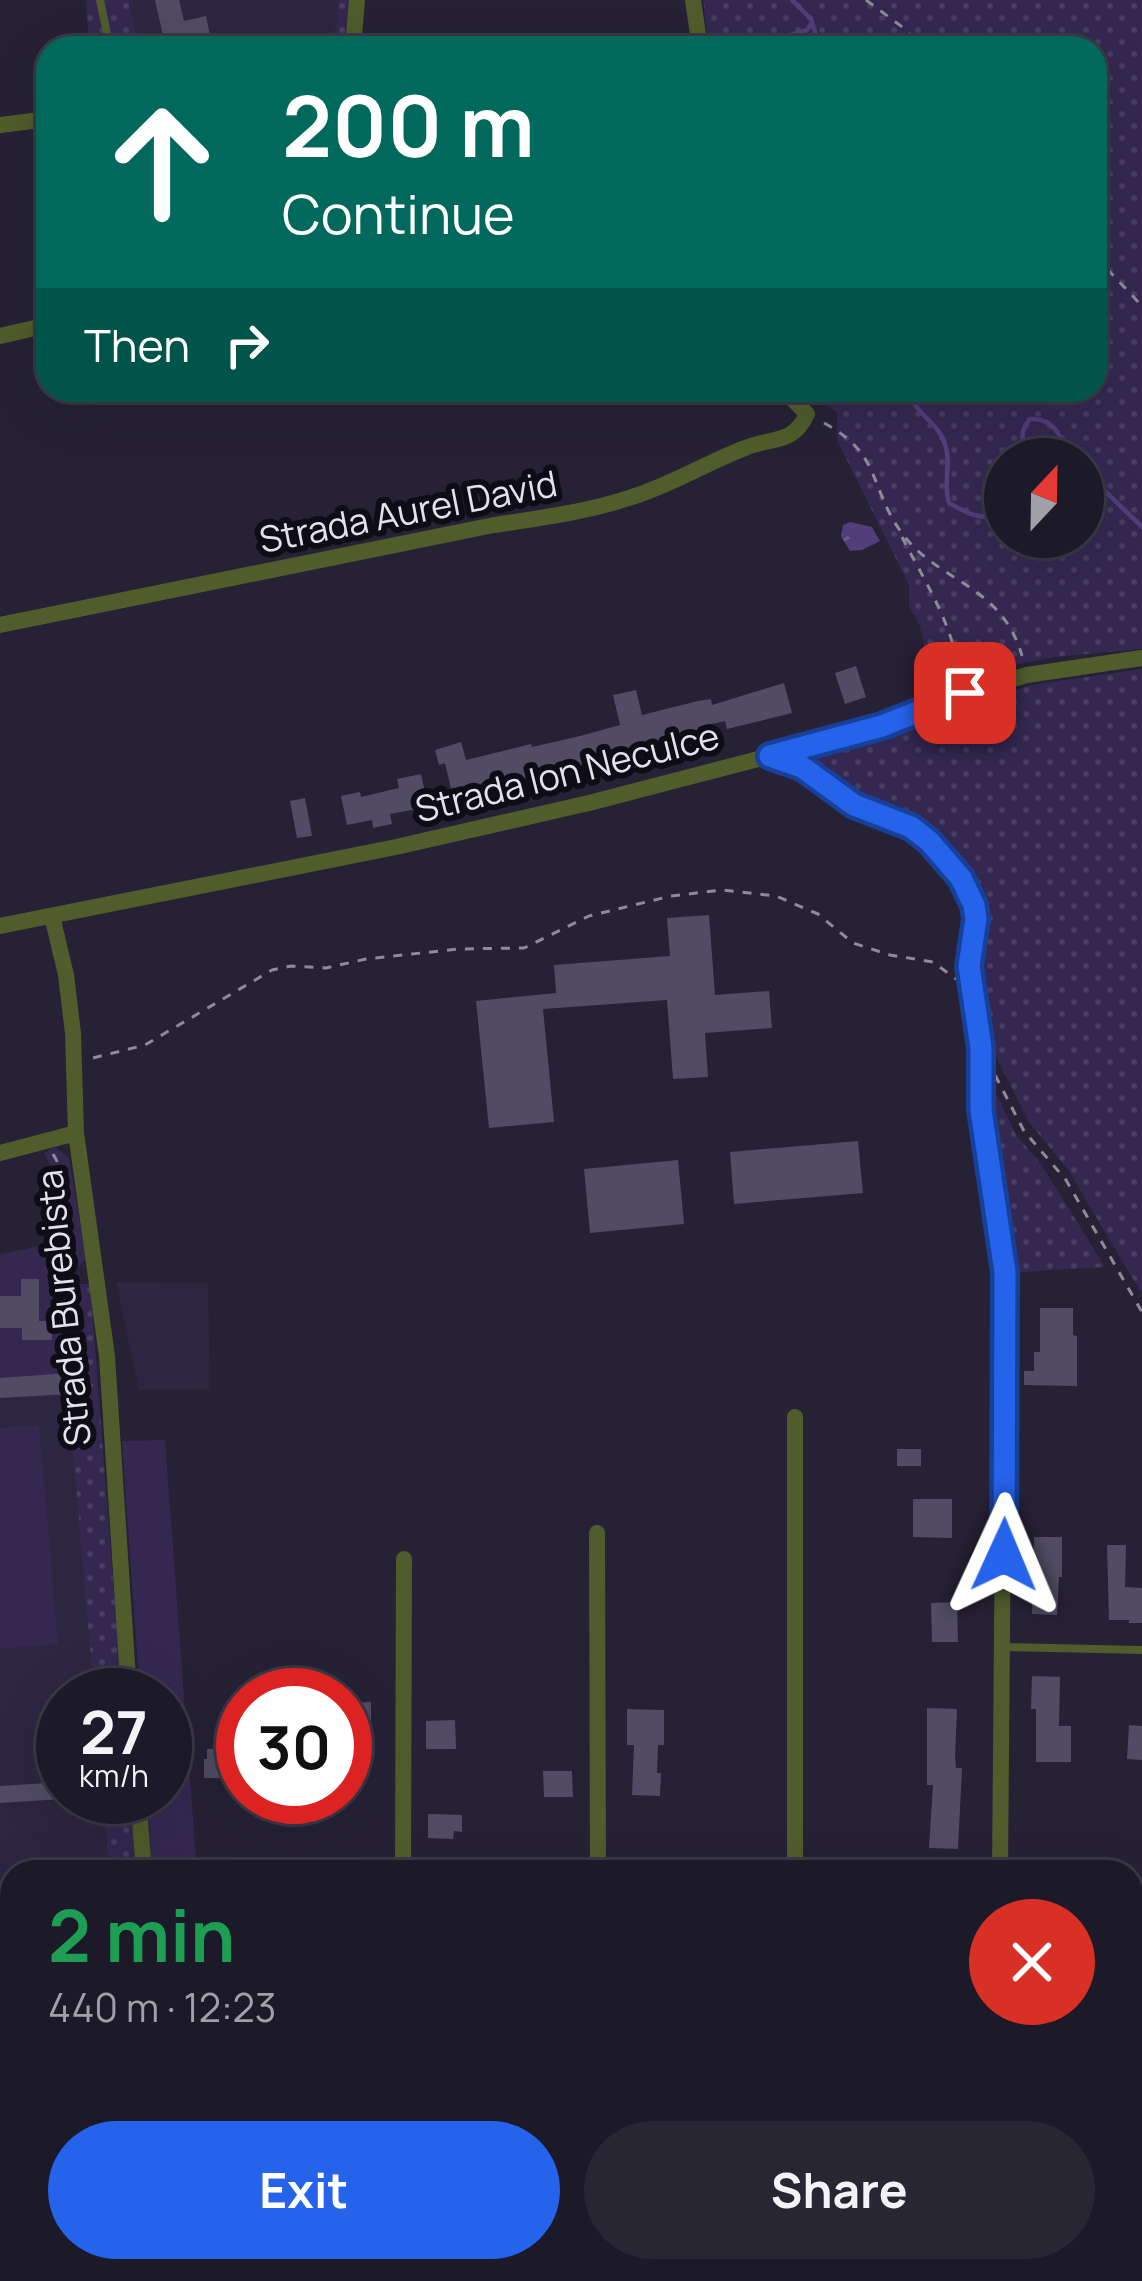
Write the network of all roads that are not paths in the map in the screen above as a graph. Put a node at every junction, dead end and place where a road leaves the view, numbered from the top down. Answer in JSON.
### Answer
{"nodes":[{"id":1,"x":100,"y":0,"type":"edge"},
{"id":2,"x":357,"y":0,"type":"edge"},
{"id":3,"x":693,"y":0,"type":"edge"},
{"id":4,"x":108,"y":36,"type":"edge"},
{"id":5,"x":354,"y":36,"type":"edge"},
{"id":6,"x":698,"y":36,"type":"edge"},
{"id":7,"x":36,"y":120,"type":"edge"},
{"id":8,"x":0,"y":125,"type":"edge"},
{"id":9,"x":36,"y":328,"type":"edge"},
{"id":10,"x":0,"y":336,"type":"edge"},
{"id":11,"x":793,"y":402,"type":"edge"},
{"id":12,"x":0,"y":625,"type":"edge"},
{"id":13,"x":1142,"y":658,"type":"edge"},
{"id":14,"x":770,"y":756,"type":"junction"},
{"id":15,"x":52,"y":916,"type":"junction"},
{"id":16,"x":0,"y":926,"type":"edge"},
{"id":17,"x":76,"y":1133,"type":"junction"},
{"id":18,"x":0,"y":1153,"type":"edge"},
{"id":19,"x":1005,"y":1272,"type":"joint"},
{"id":20,"x":795,"y":1417,"type":"dead end"},
{"id":21,"x":596,"y":1533,"type":"dead end"},
{"id":22,"x":404,"y":1559,"type":"dead end"},
{"id":23,"x":1003,"y":1647,"type":"junction"},
{"id":24,"x":1142,"y":1650,"type":"edge"},
{"id":25,"x":127,"y":1668,"type":"edge"},
{"id":26,"x":140,"y":1824,"type":"edge"},
{"id":27,"x":143,"y":1860,"type":"edge"},
{"id":28,"x":403,"y":1860,"type":"edge"},
{"id":29,"x":598,"y":1860,"type":"edge"},
{"id":30,"x":795,"y":1860,"type":"edge"},
{"id":31,"x":1000,"y":1860,"type":"edge"}],
"edges":[{"from":1,"to":4,"type":"lane"},
{"from":2,"to":5,"type":"street"},
{"from":3,"to":6,"type":"street"},
{"from":7,"to":8,"type":"street"},
{"from":9,"to":10,"type":"street"},
{"from":11,"to":12,"type":"street","name":"Strada Aurel David"},
{"from":13,"to":14,"type":"street","name":"Strada Ion Neculce"},
{"from":14,"to":15,"type":"street","name":"Strada Ion Neculce"},
{"from":14,"to":19,"type":"lane"},
{"from":15,"to":16,"type":"street","name":"Strada Ion Neculce"},
{"from":15,"to":17,"type":"street","name":"Strada Burebista"},
{"from":17,"to":18,"type":"street"},
{"from":17,"to":25,"type":"street","name":"Strada Burebista"},
{"from":19,"to":23,"type":"street"},
{"from":20,"to":30,"type":"street"},
{"from":21,"to":29,"type":"street"},
{"from":22,"to":28,"type":"street"},
{"from":23,"to":24,"type":"lane"},
{"from":23,"to":31,"type":"street"},
{"from":26,"to":27,"type":"street"}]}
